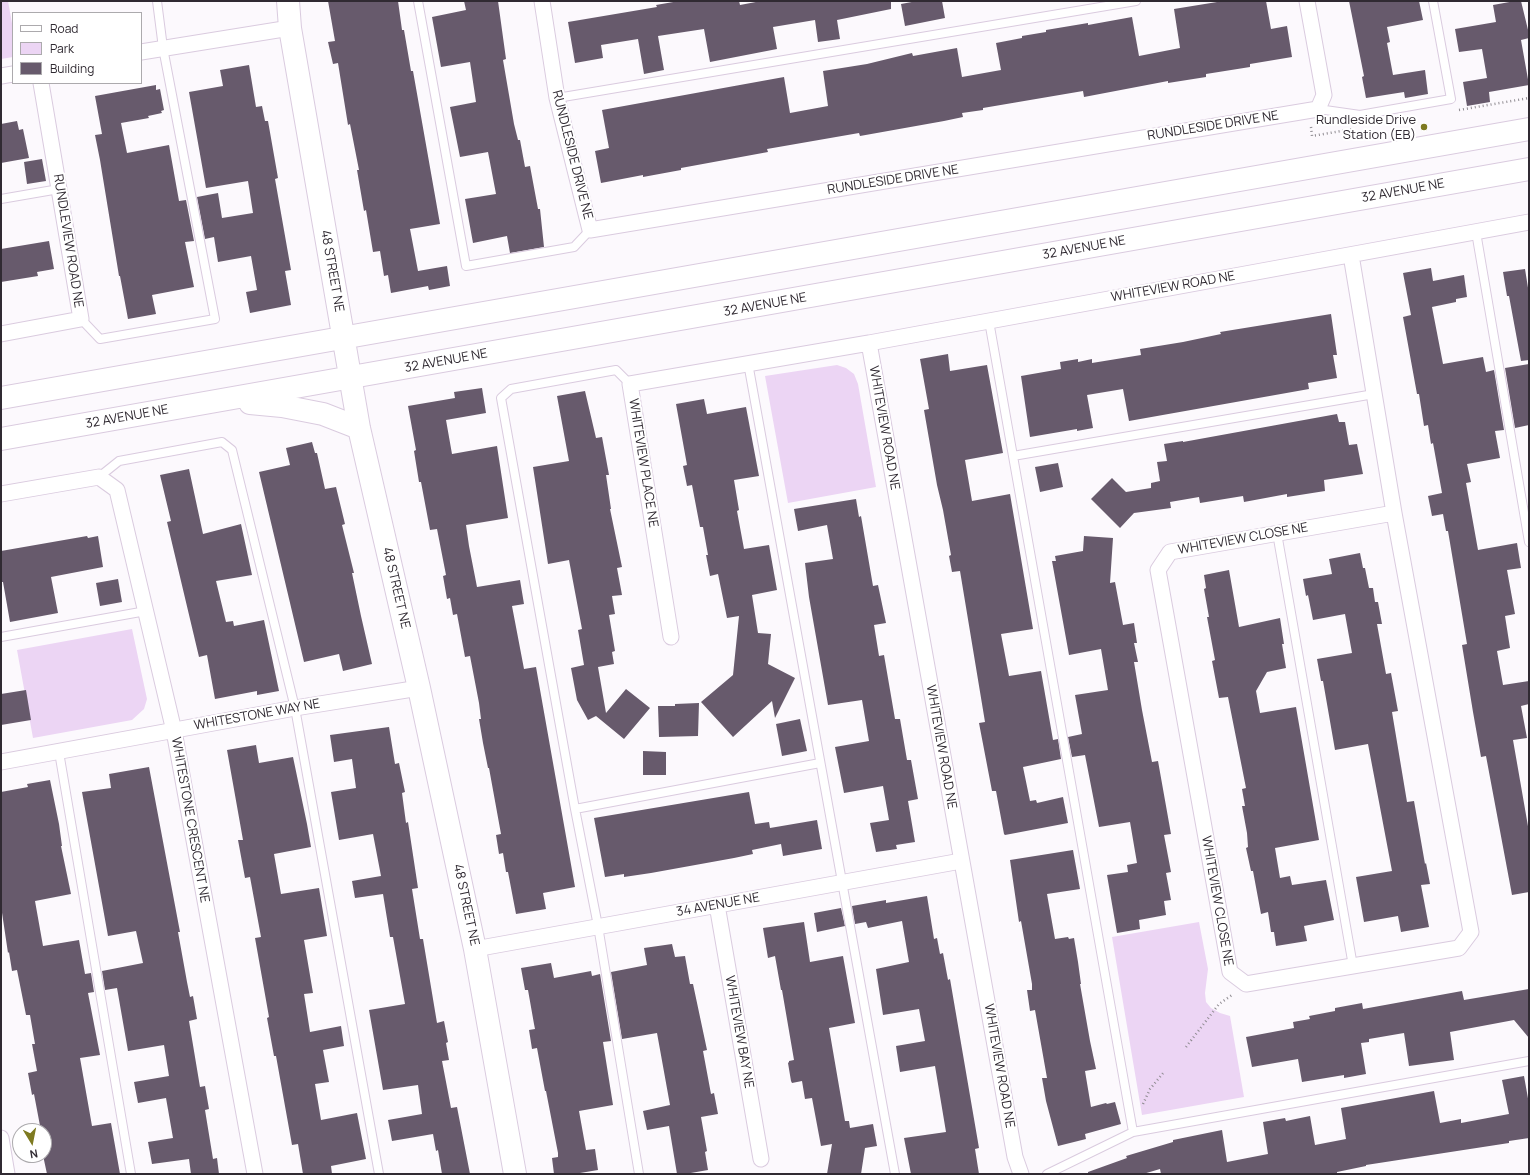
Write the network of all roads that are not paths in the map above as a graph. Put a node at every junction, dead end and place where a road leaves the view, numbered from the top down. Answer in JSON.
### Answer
{"nodes":[{"id":1,"x":157,"y":1,"type":"edge"},
{"id":2,"x":288,"y":1,"type":"edge"},
{"id":3,"x":418,"y":1,"type":"edge"},
{"id":4,"x":542,"y":1,"type":"edge"},
{"id":5,"x":1136,"y":1,"type":"edge"},
{"id":6,"x":1307,"y":1,"type":"edge"},
{"id":7,"x":1433,"y":1,"type":"edge"},
{"id":8,"x":290,"y":28,"type":"junction"},
{"id":9,"x":163,"y":48,"type":"junction"},
{"id":10,"x":142,"y":52,"type":"edge"},
{"id":11,"x":12,"y":74,"type":"edge"},
{"id":12,"x":1,"y":76,"type":"edge"},
{"id":13,"x":41,"y":84,"type":"edge"},
{"id":14,"x":557,"y":98,"type":"junction"},
{"id":15,"x":1318,"y":109,"type":"junction"},
{"id":16,"x":1529,"y":128,"type":"edge"},
{"id":17,"x":1529,"y":169,"type":"edge"},
{"id":18,"x":60,"y":189,"type":"junction"},
{"id":19,"x":1,"y":199,"type":"edge"},
{"id":20,"x":1529,"y":222,"type":"edge"},
{"id":21,"x":590,"y":230,"type":"junction"},
{"id":22,"x":1476,"y":232,"type":"junction"},
{"id":23,"x":1351,"y":255,"type":"junction"},
{"id":24,"x":81,"y":319,"type":"junction"},
{"id":25,"x":989,"y":321,"type":"junction"},
{"id":26,"x":1,"y":334,"type":"edge"},
{"id":27,"x":344,"y":337,"type":"junction"},
{"id":28,"x":869,"y":343,"type":"junction"},
{"id":29,"x":748,"y":363,"type":"junction"},
{"id":30,"x":351,"y":377,"type":"junction"},
{"id":31,"x":630,"y":384,"type":"junction"},
{"id":32,"x":1374,"y":394,"type":"junction"},
{"id":33,"x":1,"y":398,"type":"edge"},
{"id":34,"x":220,"y":400,"type":"junction"},
{"id":35,"x":359,"y":428,"type":"junction"},
{"id":36,"x":1,"y":439,"type":"edge"},
{"id":37,"x":1012,"y":456,"type":"junction"},
{"id":38,"x":99,"y":477,"type":"junction"},
{"id":39,"x":1,"y":494,"type":"edge"},
{"id":40,"x":1394,"y":513,"type":"junction"},
{"id":41,"x":1277,"y":533,"type":"junction"},
{"id":42,"x":1529,"y":542,"type":"edge"},
{"id":43,"x":146,"y":610,"type":"junction"},
{"id":44,"x":1,"y":637,"type":"edge"},
{"id":45,"x":671,"y":637,"type":"dead end"},
{"id":46,"x":419,"y":688,"type":"junction"},
{"id":47,"x":295,"y":708,"type":"junction"},
{"id":48,"x":174,"y":731,"type":"junction"},
{"id":49,"x":59,"y":752,"type":"junction"},
{"id":50,"x":1,"y":762,"type":"edge"},
{"id":51,"x":820,"y":763,"type":"junction"},
{"id":52,"x":575,"y":809,"type":"junction"},
{"id":53,"x":961,"y":861,"type":"junction"},
{"id":54,"x":841,"y":882,"type":"junction"},
{"id":55,"x":717,"y":905,"type":"junction"},
{"id":56,"x":598,"y":926,"type":"junction"},
{"id":57,"x":475,"y":948,"type":"junction"},
{"id":58,"x":1354,"y":966,"type":"junction"},
{"id":59,"x":1529,"y":1061,"type":"edge"},
{"id":60,"x":1133,"y":1132,"type":"junction"},
{"id":61,"x":1,"y":1138,"type":"edge"},
{"id":62,"x":761,"y":1159,"type":"dead end"},
{"id":63,"x":7,"y":1174,"type":"edge"},
{"id":64,"x":130,"y":1174,"type":"edge"},
{"id":65,"x":256,"y":1174,"type":"edge"},
{"id":66,"x":379,"y":1174,"type":"edge"},
{"id":67,"x":515,"y":1174,"type":"edge"},
{"id":68,"x":640,"y":1174,"type":"edge"},
{"id":69,"x":895,"y":1174,"type":"edge"},
{"id":70,"x":1021,"y":1174,"type":"edge"},
{"id":71,"x":1047,"y":1174,"type":"edge"}],
"edges":[{"from":1,"to":9,"type":"lane"},
{"from":2,"to":8,"type":"main road","name":"48 STREET NE"},
{"from":3,"to":21,"type":"lane"},
{"from":4,"to":14,"type":"street","name":"RUNDLESIDE DRIVE NE"},
{"from":5,"to":14,"type":"lane"},
{"from":6,"to":15,"type":"street"},
{"from":7,"to":15,"type":"lane"},
{"from":8,"to":9,"type":"street"},
{"from":8,"to":27,"type":"main road","name":"48 STREET NE"},
{"from":9,"to":10,"type":"street"},
{"from":9,"to":24,"type":"lane"},
{"from":11,"to":12,"type":"street"},
{"from":13,"to":18,"type":"street","name":"RUNDLEVIEW ROAD NE"},
{"from":14,"to":21,"type":"street","name":"RUNDLESIDE DRIVE NE"},
{"from":15,"to":21,"type":"street","name":"RUNDLESIDE DRIVE NE"},
{"from":16,"to":27,"type":"main road"},
{"from":17,"to":30,"type":"main road","name":"32 AVENUE NE"},
{"from":18,"to":19,"type":"lane"},
{"from":18,"to":24,"type":"street","name":"RUNDLEVIEW ROAD NE"},
{"from":20,"to":22,"type":"street","name":"WHITEVIEW ROAD NE"},
{"from":22,"to":23,"type":"street","name":"WHITEVIEW ROAD NE"},
{"from":22,"to":42,"type":"lane"},
{"from":23,"to":25,"type":"street","name":"WHITEVIEW ROAD NE"},
{"from":23,"to":32,"type":"street"},
{"from":24,"to":26,"type":"street","name":"RUNDLEVIEW ROAD NE"},
{"from":25,"to":28,"type":"street","name":"WHITEVIEW ROAD NE"},
{"from":25,"to":37,"type":"lane"},
{"from":27,"to":30,"type":"main road","name":"48 STREET NE"},
{"from":27,"to":33,"type":"main road"},
{"from":28,"to":29,"type":"street","name":"WHITEVIEW PLACE NE"},
{"from":28,"to":53,"type":"street","name":"WHITEVIEW ROAD NE"},
{"from":29,"to":31,"type":"street","name":"WHITEVIEW PLACE NE"},
{"from":29,"to":51,"type":"lane"},
{"from":30,"to":34,"type":"main road","name":"32 AVENUE NE"},
{"from":30,"to":35,"type":"main road","name":"48 STREET NE"},
{"from":31,"to":45,"type":"street","name":"WHITEVIEW PLACE NE"},
{"from":31,"to":52,"type":"lane"},
{"from":32,"to":37,"type":"lane"},
{"from":32,"to":40,"type":"street"},
{"from":34,"to":35,"type":"main road"},
{"from":34,"to":36,"type":"main road","name":"32 AVENUE NE"},
{"from":35,"to":46,"type":"main road","name":"48 STREET NE"},
{"from":37,"to":60,"type":"lane"},
{"from":38,"to":39,"type":"street"},
{"from":38,"to":43,"type":"street","name":"WHITESTONE CRESCENT NE"},
{"from":38,"to":47,"type":"lane"},
{"from":40,"to":41,"type":"street","name":"WHITEVIEW CLOSE NE"},
{"from":40,"to":58,"type":"street"},
{"from":41,"to":58,"type":"lane"},
{"from":41,"to":58,"type":"street","name":"WHITEVIEW CLOSE NE"},
{"from":43,"to":44,"type":"lane"},
{"from":43,"to":48,"type":"street","name":"WHITESTONE CRESCENT NE"},
{"from":46,"to":47,"type":"street","name":"WHITESTONE WAY NE"},
{"from":46,"to":57,"type":"main road","name":"48 STREET NE"},
{"from":47,"to":48,"type":"street","name":"WHITESTONE WAY NE"},
{"from":47,"to":66,"type":"lane"},
{"from":48,"to":49,"type":"street","name":"WHITESTONE WAY NE"},
{"from":48,"to":65,"type":"street","name":"WHITESTONE CRESCENT NE"},
{"from":49,"to":50,"type":"street","name":"WHITESTONE WAY NE"},
{"from":49,"to":64,"type":"lane"},
{"from":51,"to":52,"type":"lane"},
{"from":51,"to":54,"type":"lane"},
{"from":52,"to":56,"type":"lane"},
{"from":53,"to":54,"type":"street","name":"34 AVENUE NE"},
{"from":53,"to":70,"type":"street","name":"WHITEVIEW ROAD NE"},
{"from":54,"to":55,"type":"street","name":"34 AVENUE NE"},
{"from":54,"to":69,"type":"lane"},
{"from":55,"to":56,"type":"street","name":"34 AVENUE NE"},
{"from":55,"to":62,"type":"street","name":"WHITEVIEW BAY NE"},
{"from":56,"to":57,"type":"street","name":"34 AVENUE NE"},
{"from":56,"to":68,"type":"lane"},
{"from":57,"to":67,"type":"main road","name":"48 STREET NE"},
{"from":59,"to":60,"type":"lane"},
{"from":60,"to":71,"type":"lane"},
{"from":61,"to":63,"type":"street"}]}
